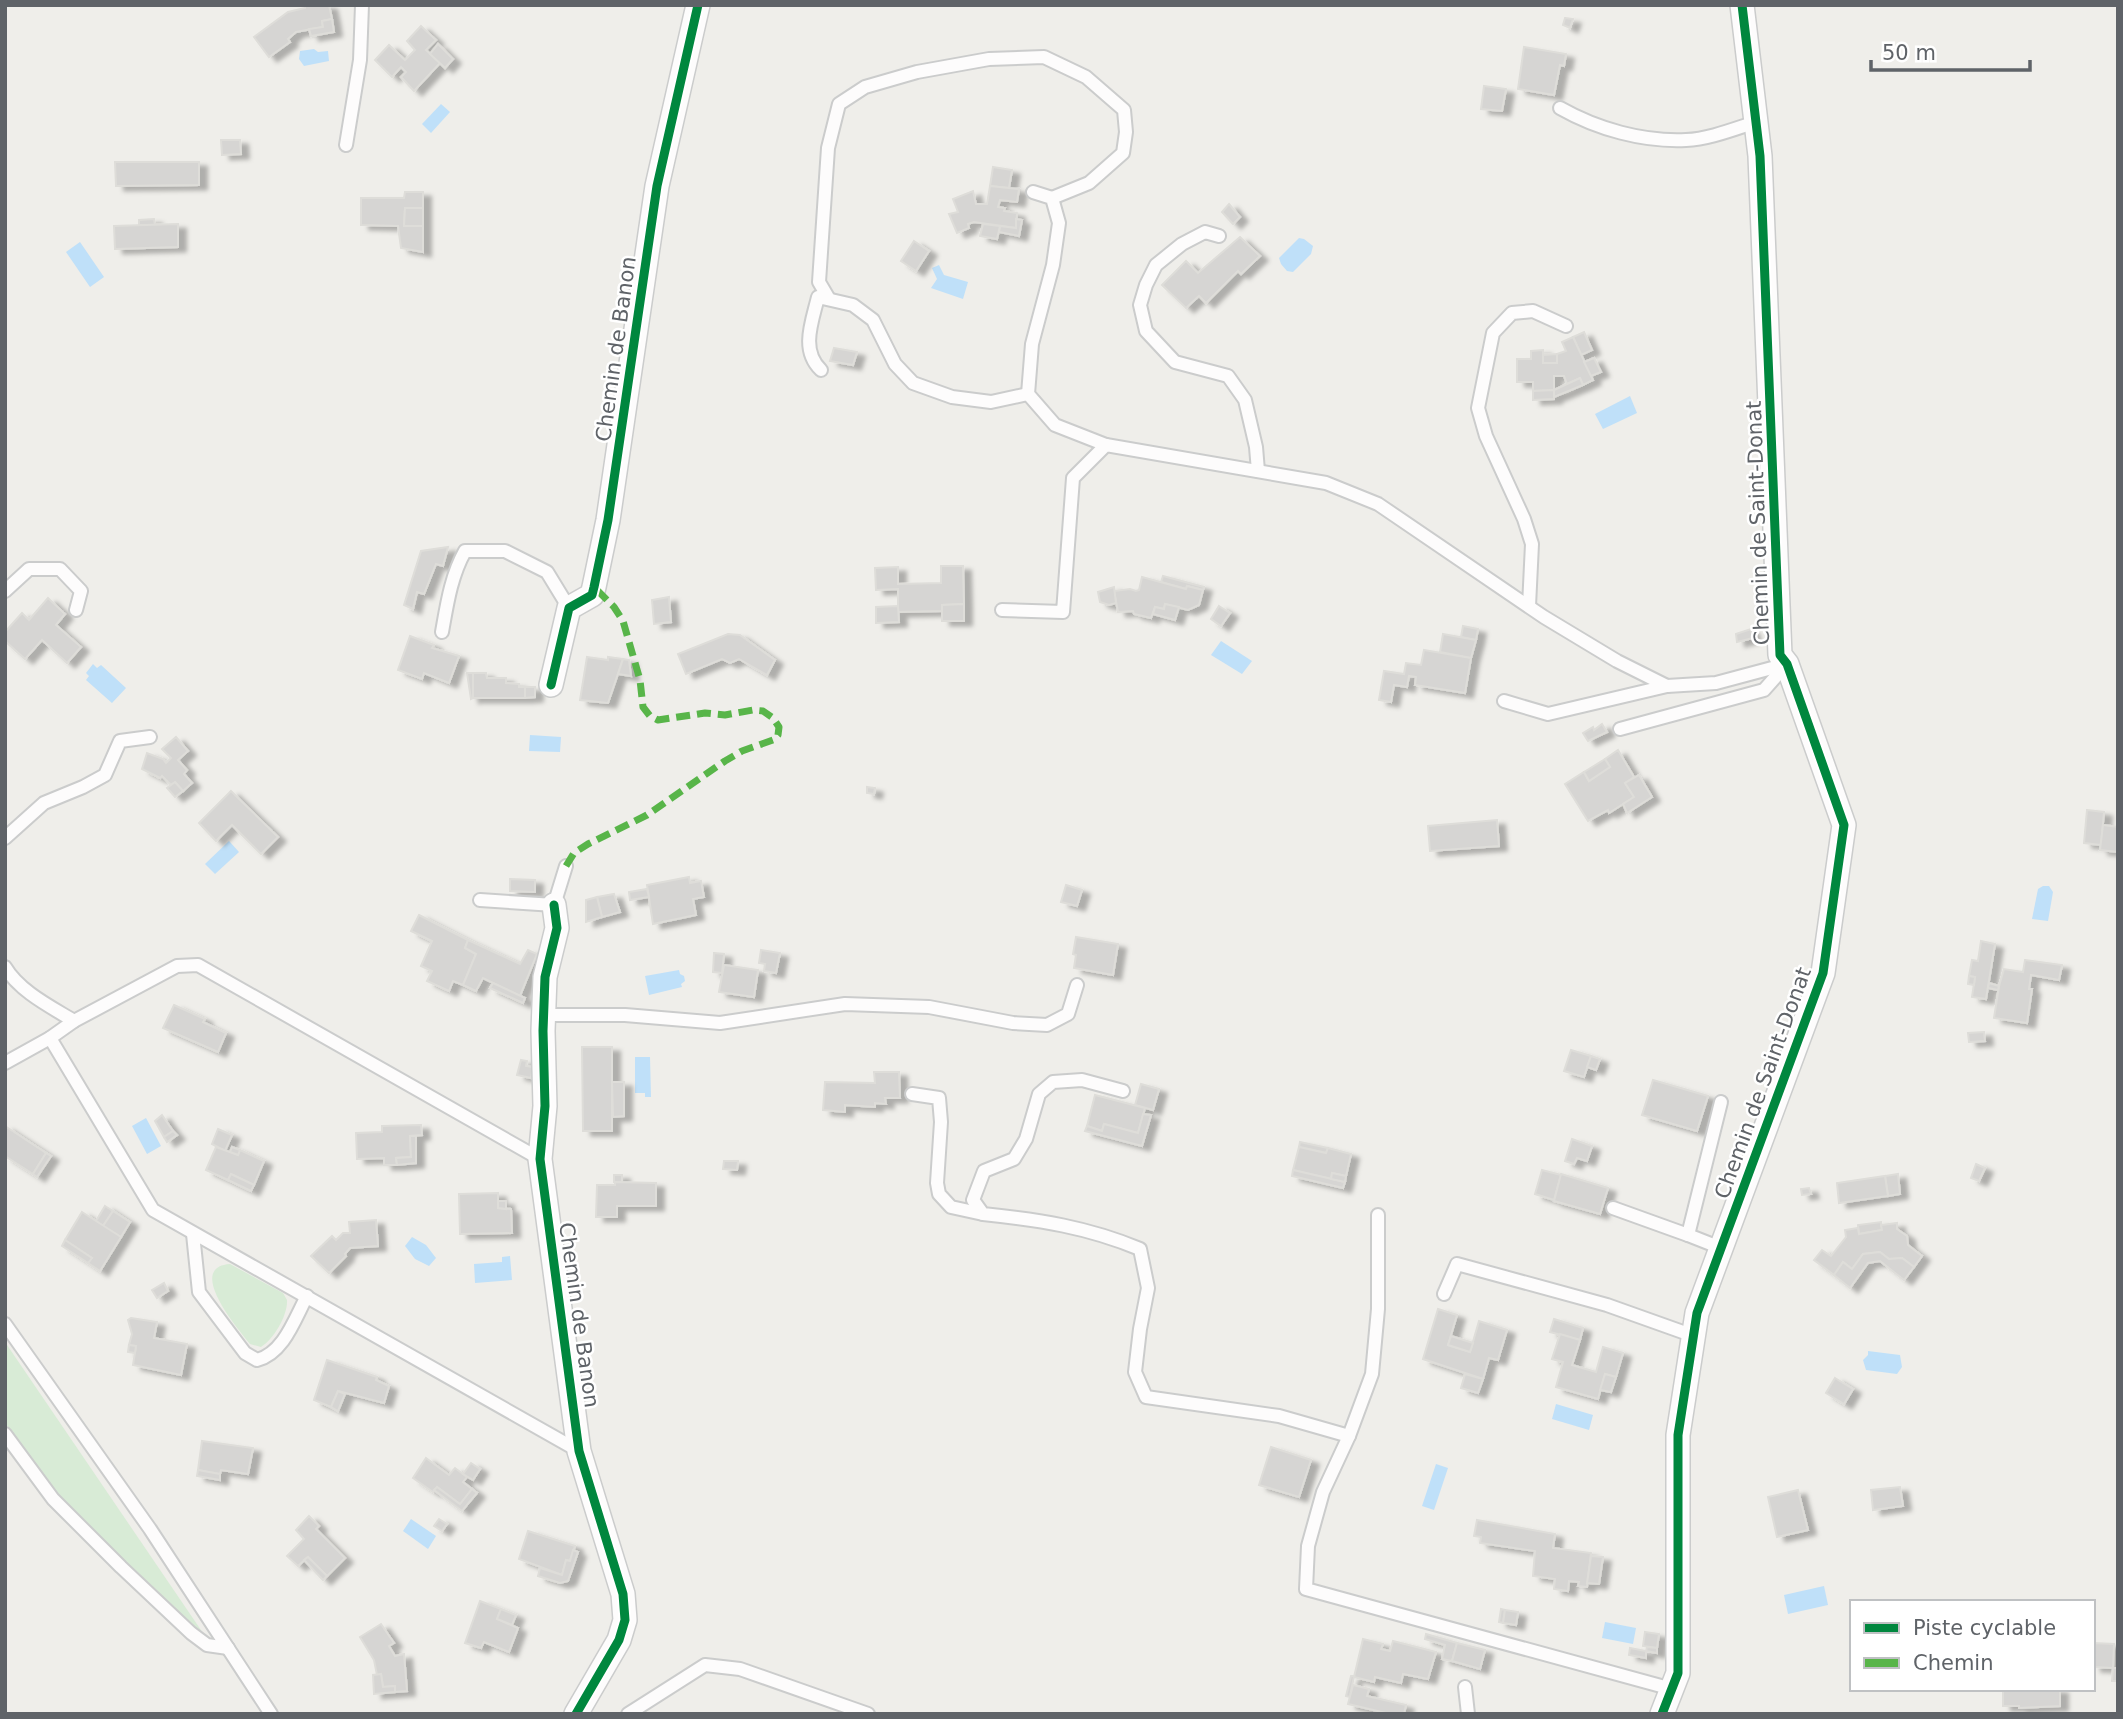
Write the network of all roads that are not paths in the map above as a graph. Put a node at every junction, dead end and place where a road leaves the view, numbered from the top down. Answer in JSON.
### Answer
{"nodes":[{"id":1,"x":362,"y":5,"type":"edge"},
{"id":2,"x":698,"y":5,"type":"edge"},
{"id":3,"x":1742,"y":5,"type":"edge"},
{"id":4,"x":1560,"y":108,"type":"dead end"},
{"id":5,"x":1756,"y":122,"type":"junction"},
{"id":6,"x":346,"y":145,"type":"dead end"},
{"id":7,"x":1033,"y":192,"type":"dead end"},
{"id":8,"x":1052,"y":198,"type":"junction"},
{"id":9,"x":1219,"y":236,"type":"dead end"},
{"id":10,"x":829,"y":299,"type":"junction"},
{"id":11,"x":1566,"y":326,"type":"dead end"},
{"id":12,"x":821,"y":370,"type":"dead end"},
{"id":13,"x":1028,"y":394,"type":"junction"},
{"id":14,"x":1106,"y":445,"type":"junction"},
{"id":15,"x":1258,"y":471,"type":"junction"},
{"id":16,"x":5,"y":591,"type":"edge"},
{"id":17,"x":1529,"y":606,"type":"junction"},
{"id":18,"x":569,"y":608,"type":"junction"},
{"id":19,"x":76,"y":610,"type":"dead end"},
{"id":20,"x":1002,"y":610,"type":"dead end"},
{"id":21,"x":442,"y":632,"type":"dead end"},
{"id":22,"x":1787,"y":664,"type":"junction"},
{"id":23,"x":551,"y":685,"type":"dead end"},
{"id":24,"x":1667,"y":686,"type":"junction"},
{"id":25,"x":1504,"y":701,"type":"dead end"},
{"id":26,"x":1620,"y":729,"type":"dead end"},
{"id":27,"x":150,"y":737,"type":"dead end"},
{"id":28,"x":5,"y":838,"type":"edge"},
{"id":29,"x":566,"y":866,"type":"dead end"},
{"id":30,"x":480,"y":900,"type":"dead end"},
{"id":31,"x":554,"y":905,"type":"junction"},
{"id":32,"x":5,"y":967,"type":"edge"},
{"id":33,"x":1077,"y":985,"type":"dead end"},
{"id":34,"x":543,"y":1015,"type":"junction"},
{"id":35,"x":74,"y":1021,"type":"junction"},
{"id":36,"x":50,"y":1038,"type":"junction"},
{"id":37,"x":5,"y":1063,"type":"edge"},
{"id":38,"x":1123,"y":1091,"type":"dead end"},
{"id":39,"x":912,"y":1094,"type":"dead end"},
{"id":40,"x":1721,"y":1102,"type":"dead end"},
{"id":41,"x":540,"y":1159,"type":"junction"},
{"id":42,"x":1613,"y":1208,"type":"dead end"},
{"id":43,"x":983,"y":1214,"type":"junction"},
{"id":44,"x":1378,"y":1215,"type":"dead end"},
{"id":45,"x":193,"y":1234,"type":"junction"},
{"id":46,"x":1688,"y":1235,"type":"junction"},
{"id":47,"x":1721,"y":1248,"type":"junction"},
{"id":48,"x":1444,"y":1294,"type":"dead end"},
{"id":49,"x":307,"y":1296,"type":"junction"},
{"id":50,"x":5,"y":1324,"type":"edge"},
{"id":51,"x":1693,"y":1336,"type":"junction"},
{"id":52,"x":5,"y":1434,"type":"edge"},
{"id":53,"x":1349,"y":1436,"type":"junction"},
{"id":54,"x":579,"y":1451,"type":"junction"},
{"id":55,"x":228,"y":1648,"type":"junction"},
{"id":56,"x":1465,"y":1687,"type":"dead end"},
{"id":57,"x":1672,"y":1689,"type":"junction"},
{"id":58,"x":584,"y":1710,"type":"edge"},
{"id":59,"x":271,"y":1714,"type":"edge"},
{"id":60,"x":628,"y":1714,"type":"edge"},
{"id":61,"x":868,"y":1714,"type":"edge"},
{"id":62,"x":1468,"y":1714,"type":"edge"},
{"id":63,"x":1662,"y":1714,"type":"edge"}],
"edges":[{"from":1,"to":6,"type":"lane"},
{"from":2,"to":18,"type":"street","name":"Chemin de Banon"},
{"from":3,"to":5,"type":"street","name":"Chemin de Saint-Donat"},
{"from":4,"to":5,"type":"lane"},
{"from":5,"to":22,"type":"street","name":"Chemin de Saint-Donat"},
{"from":7,"to":8,"type":"lane"},
{"from":8,"to":10,"type":"lane"},
{"from":8,"to":13,"type":"lane"},
{"from":9,"to":15,"type":"lane"},
{"from":10,"to":12,"type":"lane"},
{"from":10,"to":13,"type":"lane"},
{"from":11,"to":17,"type":"lane"},
{"from":13,"to":14,"type":"lane"},
{"from":14,"to":15,"type":"lane"},
{"from":14,"to":20,"type":"lane"},
{"from":15,"to":17,"type":"lane"},
{"from":16,"to":19,"type":"lane"},
{"from":17,"to":24,"type":"lane"},
{"from":18,"to":21,"type":"lane"},
{"from":18,"to":23,"type":"street"},
{"from":22,"to":24,"type":"lane"},
{"from":22,"to":26,"type":"lane"},
{"from":22,"to":47,"type":"street","name":"Chemin de Saint-Donat"},
{"from":24,"to":25,"type":"lane"},
{"from":27,"to":28,"type":"lane"},
{"from":29,"to":31,"type":"lane"},
{"from":30,"to":31,"type":"lane"},
{"from":31,"to":34,"type":"street","name":"Chemin de Banon"},
{"from":32,"to":35,"type":"lane"},
{"from":33,"to":34,"type":"lane"},
{"from":34,"to":41,"type":"street","name":"Chemin de Banon"},
{"from":35,"to":36,"type":"lane"},
{"from":35,"to":41,"type":"lane"},
{"from":36,"to":37,"type":"lane"},
{"from":36,"to":45,"type":"lane"},
{"from":38,"to":43,"type":"lane"},
{"from":39,"to":43,"type":"lane"},
{"from":40,"to":46,"type":"lane"},
{"from":41,"to":54,"type":"street","name":"Chemin de Banon"},
{"from":42,"to":46,"type":"lane"},
{"from":43,"to":53,"type":"lane"},
{"from":44,"to":53,"type":"lane"},
{"from":45,"to":49,"type":"lane"},
{"from":45,"to":49,"type":"lane"},
{"from":46,"to":47,"type":"lane"},
{"from":47,"to":51,"type":"street","name":"Chemin de Saint-Donat"},
{"from":48,"to":51,"type":"lane"},
{"from":49,"to":54,"type":"lane"},
{"from":50,"to":55,"type":"lane"},
{"from":51,"to":57,"type":"street","name":"Chemin de Saint-Donat"},
{"from":52,"to":55,"type":"lane"},
{"from":53,"to":57,"type":"lane"},
{"from":54,"to":58,"type":"street","name":"Chemin de Banon"},
{"from":55,"to":59,"type":"lane"},
{"from":56,"to":62,"type":"lane"},
{"from":57,"to":63,"type":"street","name":"Chemin de Saint-Donat"},
{"from":60,"to":61,"type":"lane"}]}
